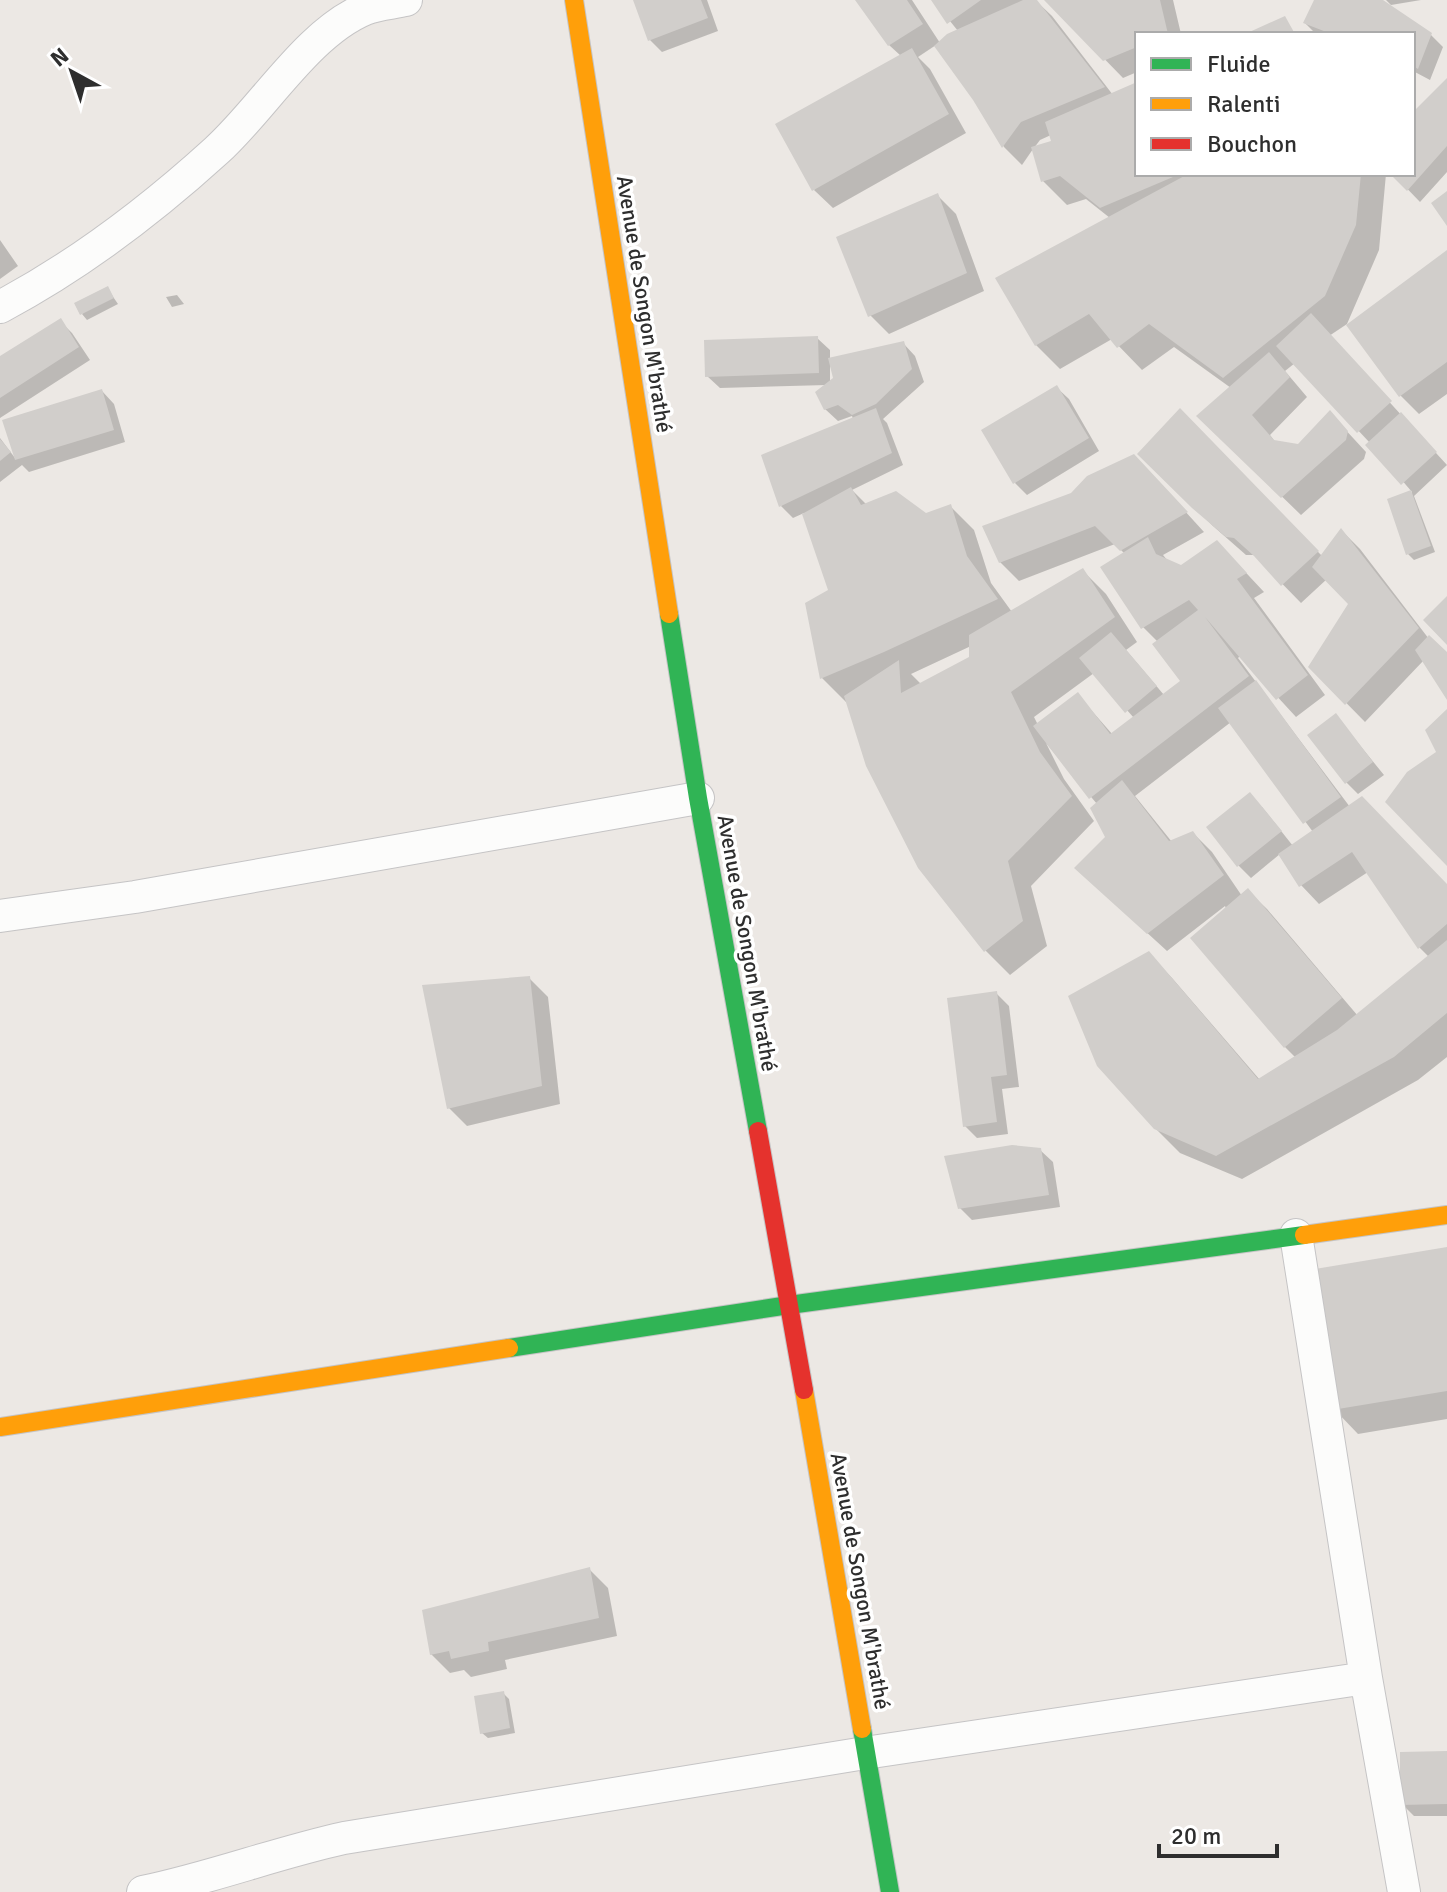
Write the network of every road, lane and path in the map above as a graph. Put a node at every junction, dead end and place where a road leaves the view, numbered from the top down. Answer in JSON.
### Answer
{"nodes":[{"id":1,"x":406,"y":0,"type":"edge"},
{"id":2,"x":574,"y":0,"type":"edge"},
{"id":3,"x":0,"y":307,"type":"edge"},
{"id":4,"x":698,"y":798,"type":"junction"},
{"id":5,"x":0,"y":916,"type":"edge"},
{"id":6,"x":1447,"y":1215,"type":"edge"},
{"id":7,"x":1296,"y":1235,"type":"junction"},
{"id":8,"x":789,"y":1305,"type":"junction"},
{"id":9,"x":0,"y":1427,"type":"edge"},
{"id":10,"x":1366,"y":1678,"type":"junction"},
{"id":11,"x":865,"y":1753,"type":"junction"},
{"id":12,"x":143,"y":1892,"type":"edge"},
{"id":13,"x":890,"y":1892,"type":"edge"},
{"id":14,"x":1404,"y":1892,"type":"edge"}],
"edges":[{"from":1,"to":3,"type":"street"},
{"from":2,"to":4,"type":"street","name":"Avenue de Songon M'brathé"},
{"from":4,"to":5,"type":"street"},
{"from":4,"to":8,"type":"street","name":"Avenue de Songon M'brathé"},
{"from":6,"to":7,"type":"street"},
{"from":7,"to":8,"type":"street"},
{"from":7,"to":10,"type":"street"},
{"from":8,"to":9,"type":"street"},
{"from":8,"to":11,"type":"street","name":"Avenue de Songon M'brathé"},
{"from":10,"to":11,"type":"street"},
{"from":10,"to":14,"type":"street"},
{"from":11,"to":12,"type":"street"},
{"from":11,"to":13,"type":"street","name":"Avenue de Songon M'brathé"}]}
